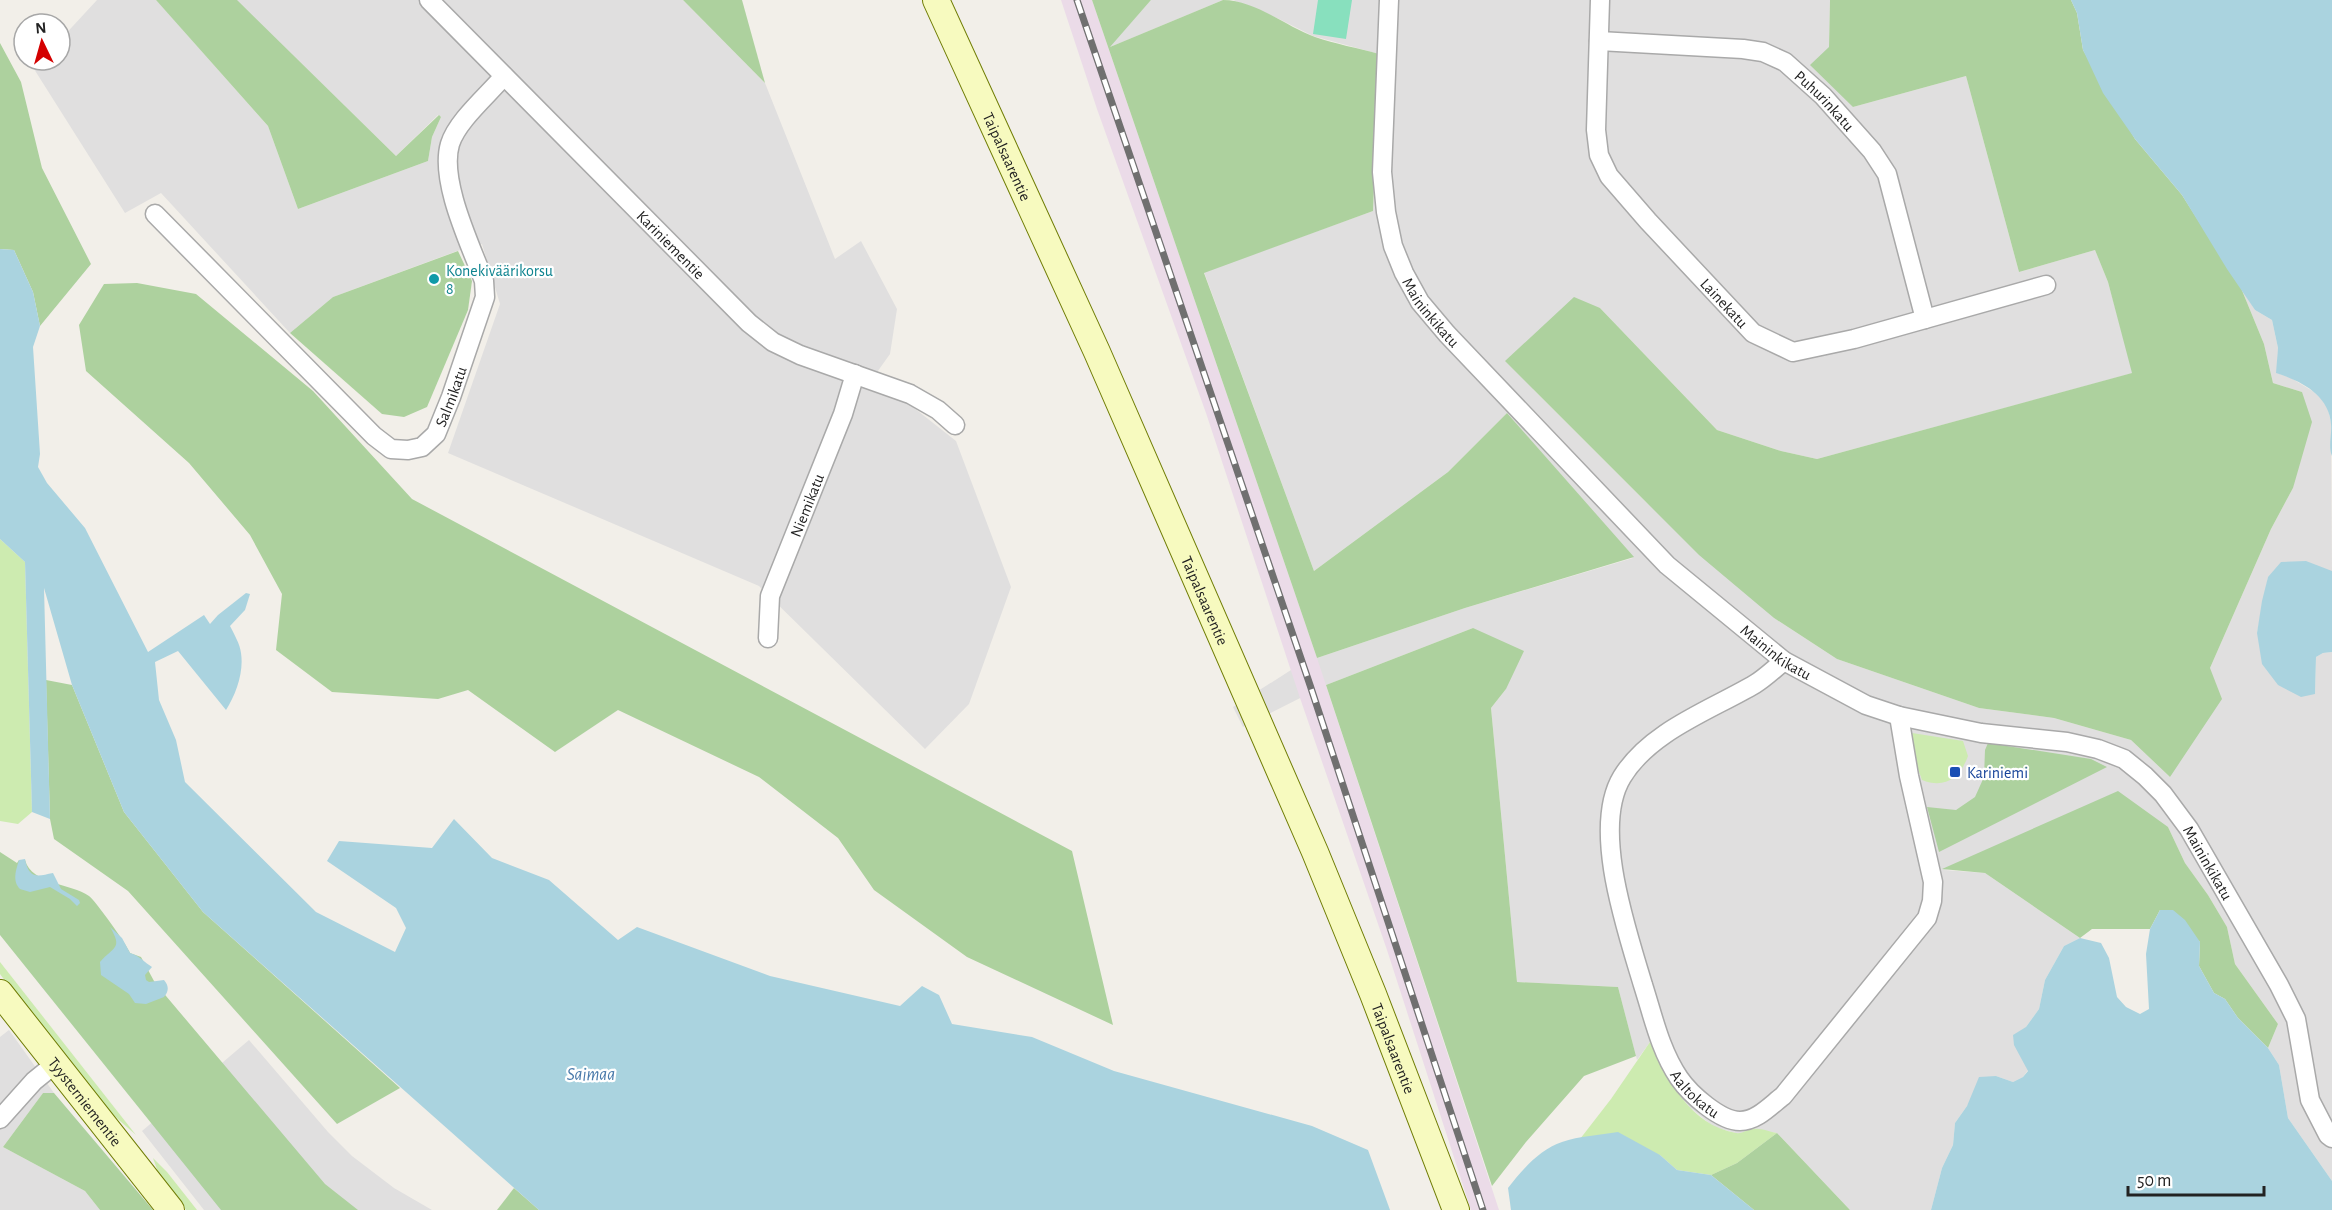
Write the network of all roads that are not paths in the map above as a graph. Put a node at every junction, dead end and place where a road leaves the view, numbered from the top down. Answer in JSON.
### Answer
{"nodes":[{"id":1,"x":429,"y":0,"type":"edge"},
{"id":2,"x":936,"y":0,"type":"edge"},
{"id":3,"x":1389,"y":0,"type":"edge"},
{"id":4,"x":1600,"y":0,"type":"edge"},
{"id":5,"x":1599,"y":42,"type":"junction"},
{"id":6,"x":504,"y":76,"type":"junction"},
{"id":7,"x":155,"y":214,"type":"dead end"},
{"id":8,"x":2046,"y":285,"type":"dead end"},
{"id":9,"x":1925,"y":319,"type":"junction"},
{"id":10,"x":855,"y":374,"type":"junction"},
{"id":11,"x":955,"y":425,"type":"dead end"},
{"id":12,"x":768,"y":638,"type":"dead end"},
{"id":13,"x":1784,"y":661,"type":"junction"},
{"id":14,"x":1899,"y":716,"type":"junction"},
{"id":15,"x":0,"y":993,"type":"edge"},
{"id":16,"x":55,"y":1064,"type":"junction"},
{"id":17,"x":0,"y":1119,"type":"edge"},
{"id":18,"x":2332,"y":1138,"type":"edge"},
{"id":19,"x":171,"y":1210,"type":"edge"},
{"id":20,"x":1456,"y":1210,"type":"edge"}],
"edges":[{"from":1,"to":6,"type":"street","name":"Kariniementie"},
{"from":2,"to":20,"type":"main road","name":"Taipalsaarentie"},
{"from":3,"to":13,"type":"street","name":"Maininkikatu"},
{"from":4,"to":5,"type":"street","name":"Lainekatu"},
{"from":5,"to":9,"type":"street","name":"Puhurinkatu"},
{"from":5,"to":9,"type":"street","name":"Lainekatu"},
{"from":6,"to":7,"type":"street","name":"Salmikatu"},
{"from":6,"to":10,"type":"street","name":"Kariniementie"},
{"from":8,"to":9,"type":"street","name":"Lainekatu"},
{"from":10,"to":11,"type":"street","name":"Kariniementie"},
{"from":10,"to":12,"type":"street","name":"Niemikatu"},
{"from":13,"to":14,"type":"street","name":"Maininkikatu"},
{"from":13,"to":14,"type":"street","name":"Aaltokatu"},
{"from":14,"to":18,"type":"street","name":"Maininkikatu"},
{"from":15,"to":16,"type":"main road","name":"Tyysterniementie"},
{"from":16,"to":17,"type":"street"},
{"from":16,"to":19,"type":"main road","name":"Tyysterniementie"}]}
